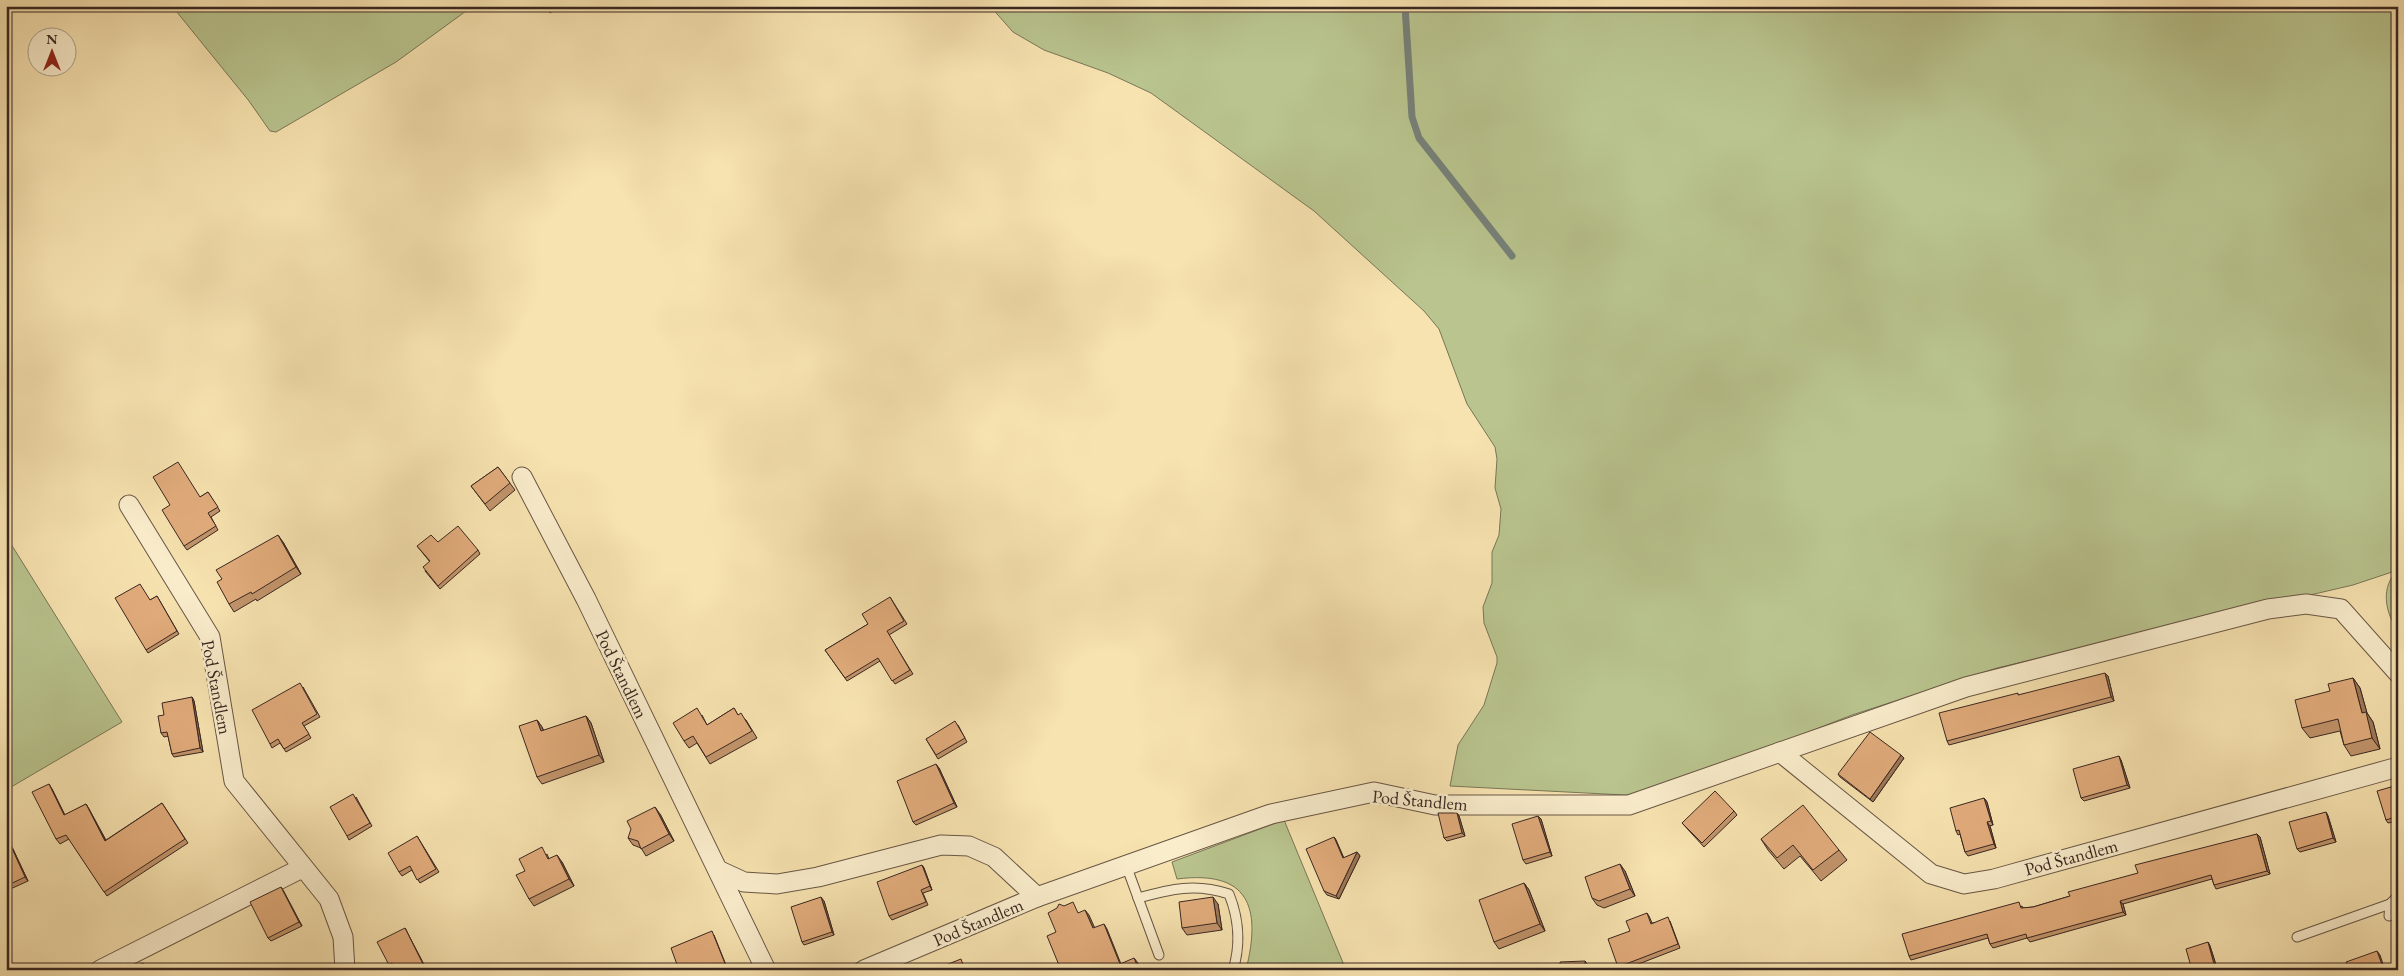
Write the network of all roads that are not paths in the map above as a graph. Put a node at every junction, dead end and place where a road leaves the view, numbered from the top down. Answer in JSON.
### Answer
{"nodes":[{"id":1,"x":522,"y":477,"type":"dead end"},
{"id":2,"x":129,"y":505,"type":"dead end"},
{"id":3,"x":2398,"y":673,"type":"edge"},
{"id":4,"x":1780,"y":752,"type":"junction"},
{"id":5,"x":2398,"y":767,"type":"edge"},
{"id":6,"x":1126,"y":865,"type":"junction"},
{"id":7,"x":302,"y":868,"type":"junction"},
{"id":8,"x":720,"y":871,"type":"junction"},
{"id":9,"x":2398,"y":896,"type":"edge"},
{"id":10,"x":1037,"y":897,"type":"junction"},
{"id":11,"x":1138,"y":898,"type":"junction"},
{"id":12,"x":2390,"y":904,"type":"junction"},
{"id":13,"x":2389,"y":916,"type":"dead end"},
{"id":14,"x":2297,"y":937,"type":"dead end"},
{"id":15,"x":1159,"y":955,"type":"dead end"},
{"id":16,"x":100,"y":970,"type":"edge"},
{"id":17,"x":345,"y":970,"type":"edge"},
{"id":18,"x":766,"y":970,"type":"edge"},
{"id":19,"x":864,"y":970,"type":"edge"},
{"id":20,"x":1233,"y":970,"type":"edge"}],
"edges":[{"from":1,"to":8,"type":"street","name":"Pod Štandlem"},
{"from":2,"to":7,"type":"street","name":"Pod Štandlem"},
{"from":3,"to":4,"type":"street","name":"Pod Štandlem"},
{"from":4,"to":5,"type":"street","name":"Pod Štandlem"},
{"from":4,"to":6,"type":"street","name":"Pod Štandlem"},
{"from":6,"to":10,"type":"street","name":"Pod Štandlem"},
{"from":6,"to":11,"type":"lane"},
{"from":7,"to":16,"type":"street"},
{"from":7,"to":17,"type":"street","name":"Pod Štandlem"},
{"from":8,"to":10,"type":"street","name":"Pod Štandlem"},
{"from":8,"to":18,"type":"street","name":"Pod Štandlem"},
{"from":9,"to":12,"type":"lane"},
{"from":10,"to":19,"type":"street","name":"Pod Štandlem"},
{"from":11,"to":15,"type":"lane"},
{"from":11,"to":20,"type":"lane"},
{"from":12,"to":13,"type":"lane"},
{"from":12,"to":14,"type":"lane"}]}
